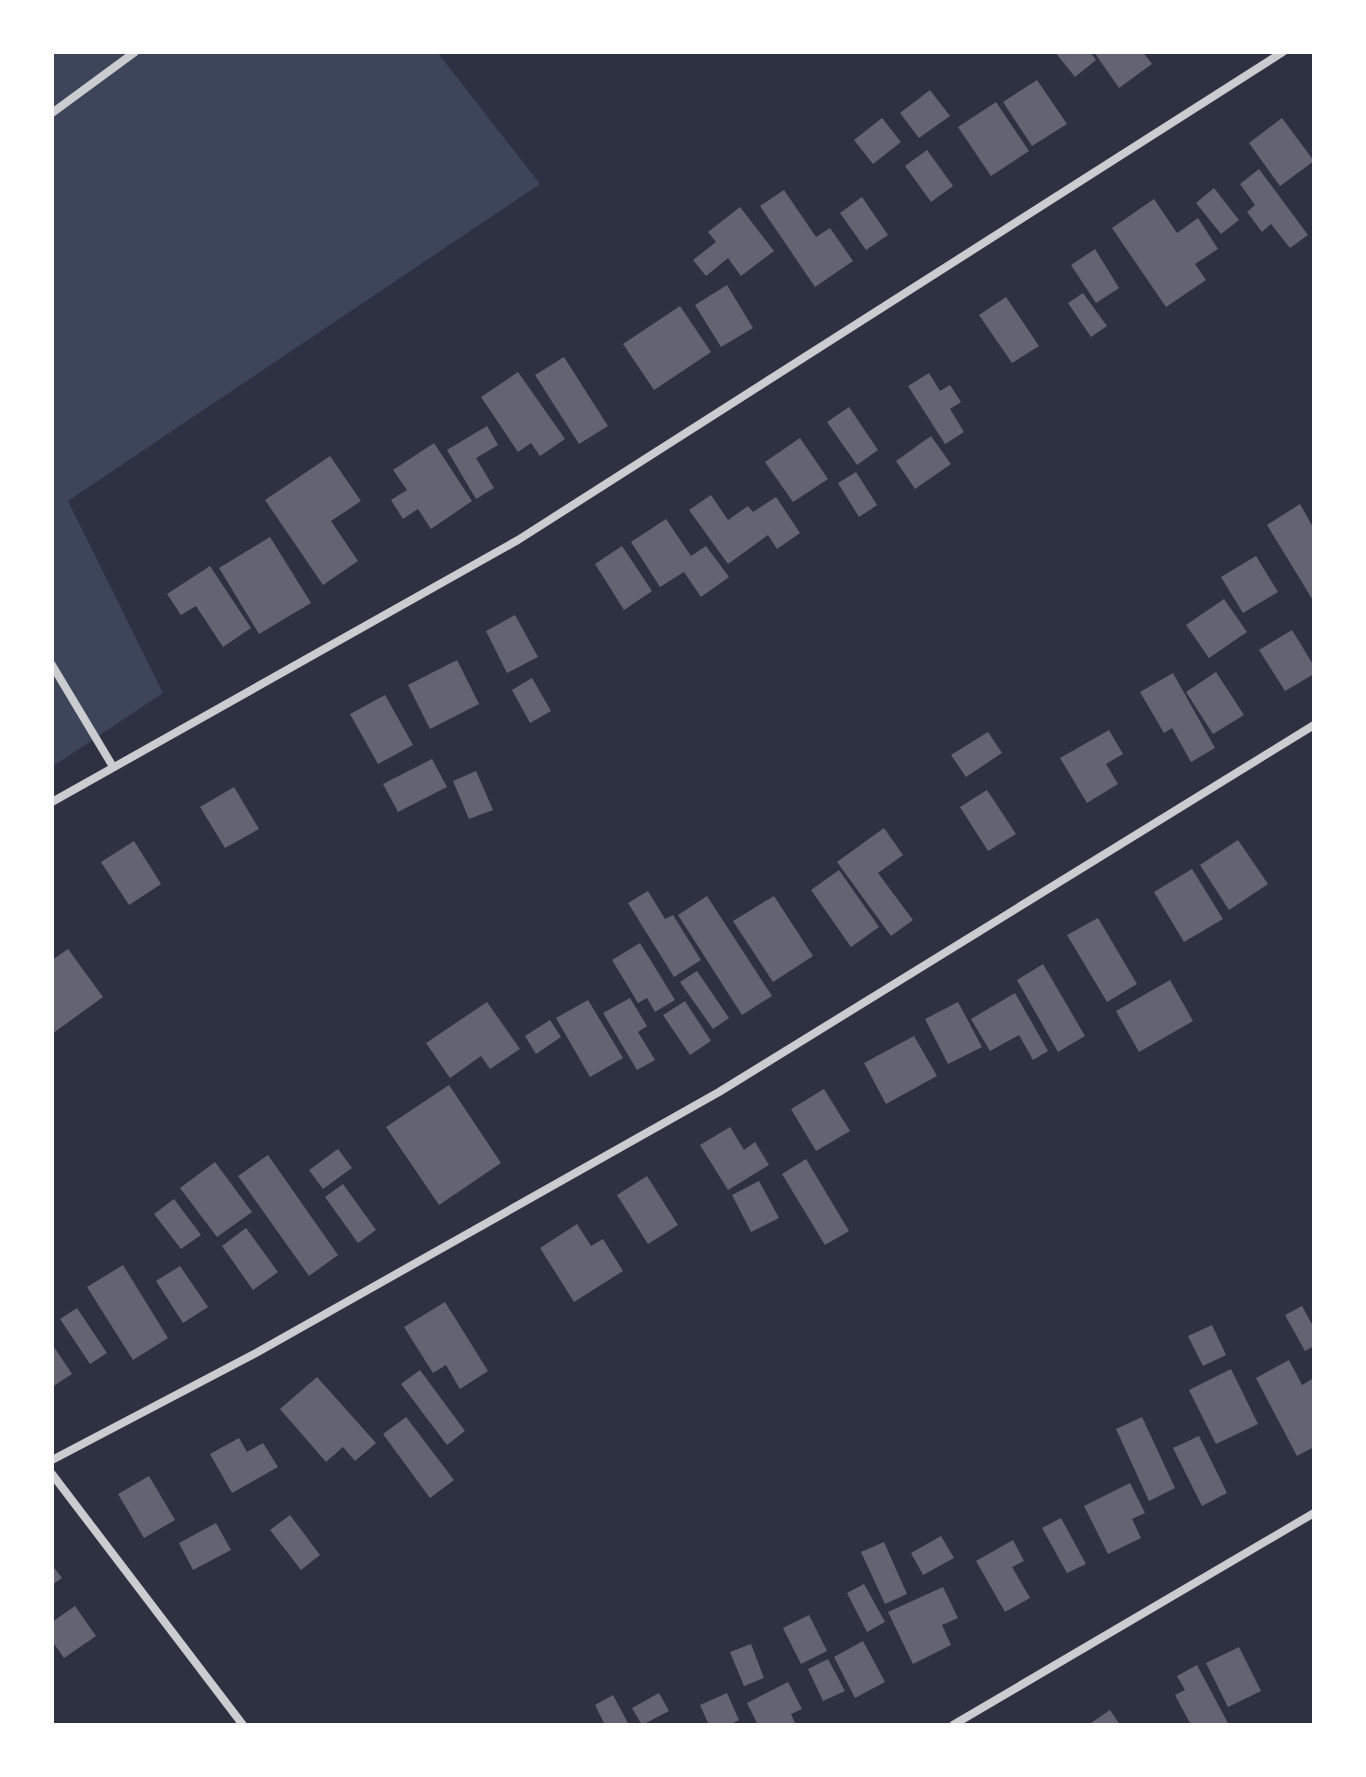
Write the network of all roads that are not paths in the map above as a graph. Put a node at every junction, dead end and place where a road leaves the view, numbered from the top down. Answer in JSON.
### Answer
{"nodes":[{"id":1,"x":135,"y":52,"type":"edge"},
{"id":2,"x":1283,"y":52,"type":"edge"},
{"id":3,"x":52,"y":113,"type":"edge"},
{"id":4,"x":52,"y":665,"type":"edge"},
{"id":5,"x":1314,"y":725,"type":"edge"},
{"id":6,"x":112,"y":765,"type":"junction"},
{"id":7,"x":52,"y":802,"type":"edge"},
{"id":8,"x":52,"y":1460,"type":"edge"},
{"id":9,"x":52,"y":1474,"type":"edge"},
{"id":10,"x":1314,"y":1513,"type":"edge"},
{"id":11,"x":243,"y":1725,"type":"edge"},
{"id":12,"x":953,"y":1725,"type":"edge"}],
"edges":[{"from":1,"to":3,"type":"street"},
{"from":2,"to":6,"type":"street"},
{"from":4,"to":6,"type":"street"},
{"from":5,"to":8,"type":"street"},
{"from":6,"to":7,"type":"street"},
{"from":9,"to":11,"type":"street"},
{"from":10,"to":12,"type":"street"}]}
